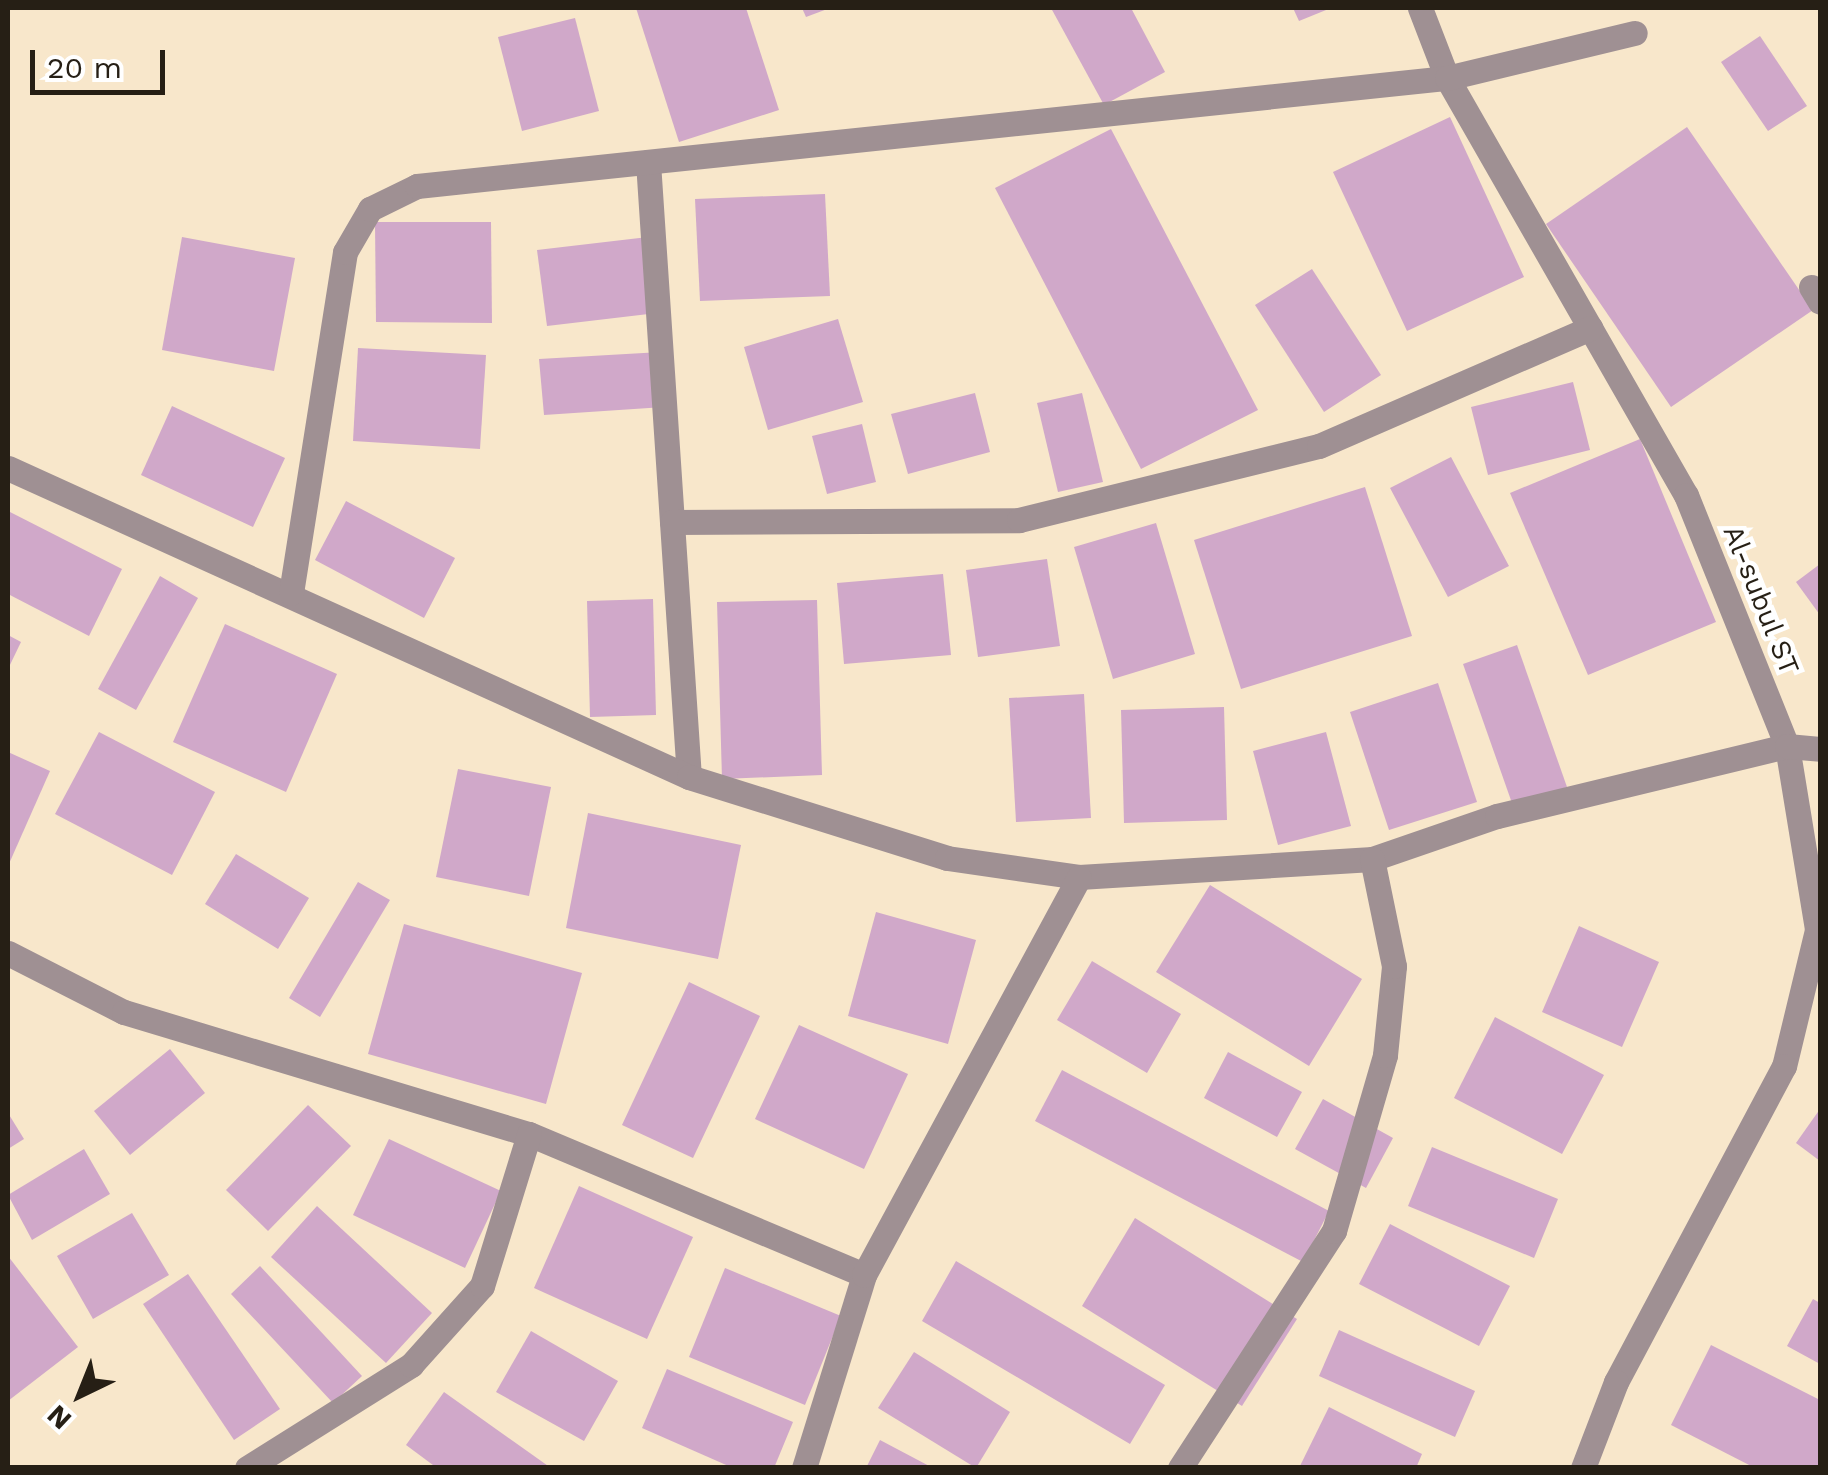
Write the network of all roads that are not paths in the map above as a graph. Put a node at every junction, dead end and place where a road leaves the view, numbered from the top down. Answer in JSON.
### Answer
{"nodes":[{"id":1,"x":1420,"y":8,"type":"edge"},
{"id":2,"x":1635,"y":32,"type":"dead end"},
{"id":3,"x":1446,"y":78,"type":"junction"},
{"id":4,"x":648,"y":162,"type":"junction"},
{"id":5,"x":1590,"y":328,"type":"junction"},
{"id":6,"x":8,"y":468,"type":"edge"},
{"id":7,"x":672,"y":522,"type":"junction"},
{"id":8,"x":291,"y":593,"type":"junction"},
{"id":9,"x":1787,"y":746,"type":"junction"},
{"id":10,"x":1820,"y":749,"type":"edge"},
{"id":11,"x":689,"y":776,"type":"junction"},
{"id":12,"x":1372,"y":859,"type":"junction"},
{"id":13,"x":1079,"y":877,"type":"junction"},
{"id":14,"x":8,"y":952,"type":"edge"},
{"id":15,"x":528,"y":1134,"type":"junction"},
{"id":16,"x":864,"y":1276,"type":"junction"},
{"id":17,"x":247,"y":1468,"type":"edge"},
{"id":18,"x":804,"y":1468,"type":"edge"},
{"id":19,"x":1180,"y":1468,"type":"edge"},
{"id":20,"x":1582,"y":1468,"type":"edge"}],
"edges":[{"from":1,"to":3,"type":"street","name":"Al-subul ST"},
{"from":2,"to":3,"type":"street"},
{"from":3,"to":4,"type":"street"},
{"from":3,"to":5,"type":"street","name":"Al-subul ST"},
{"from":4,"to":7,"type":"street"},
{"from":4,"to":8,"type":"street"},
{"from":5,"to":7,"type":"street"},
{"from":5,"to":9,"type":"street","name":"Al-subul ST"},
{"from":6,"to":8,"type":"street"},
{"from":7,"to":11,"type":"street"},
{"from":8,"to":11,"type":"street"},
{"from":9,"to":10,"type":"street"},
{"from":9,"to":12,"type":"street"},
{"from":9,"to":20,"type":"street","name":"Al-subul ST"},
{"from":11,"to":13,"type":"street"},
{"from":12,"to":13,"type":"street"},
{"from":12,"to":19,"type":"street"},
{"from":13,"to":16,"type":"street"},
{"from":14,"to":15,"type":"street"},
{"from":15,"to":16,"type":"street"},
{"from":15,"to":17,"type":"street"},
{"from":16,"to":18,"type":"street"}]}
